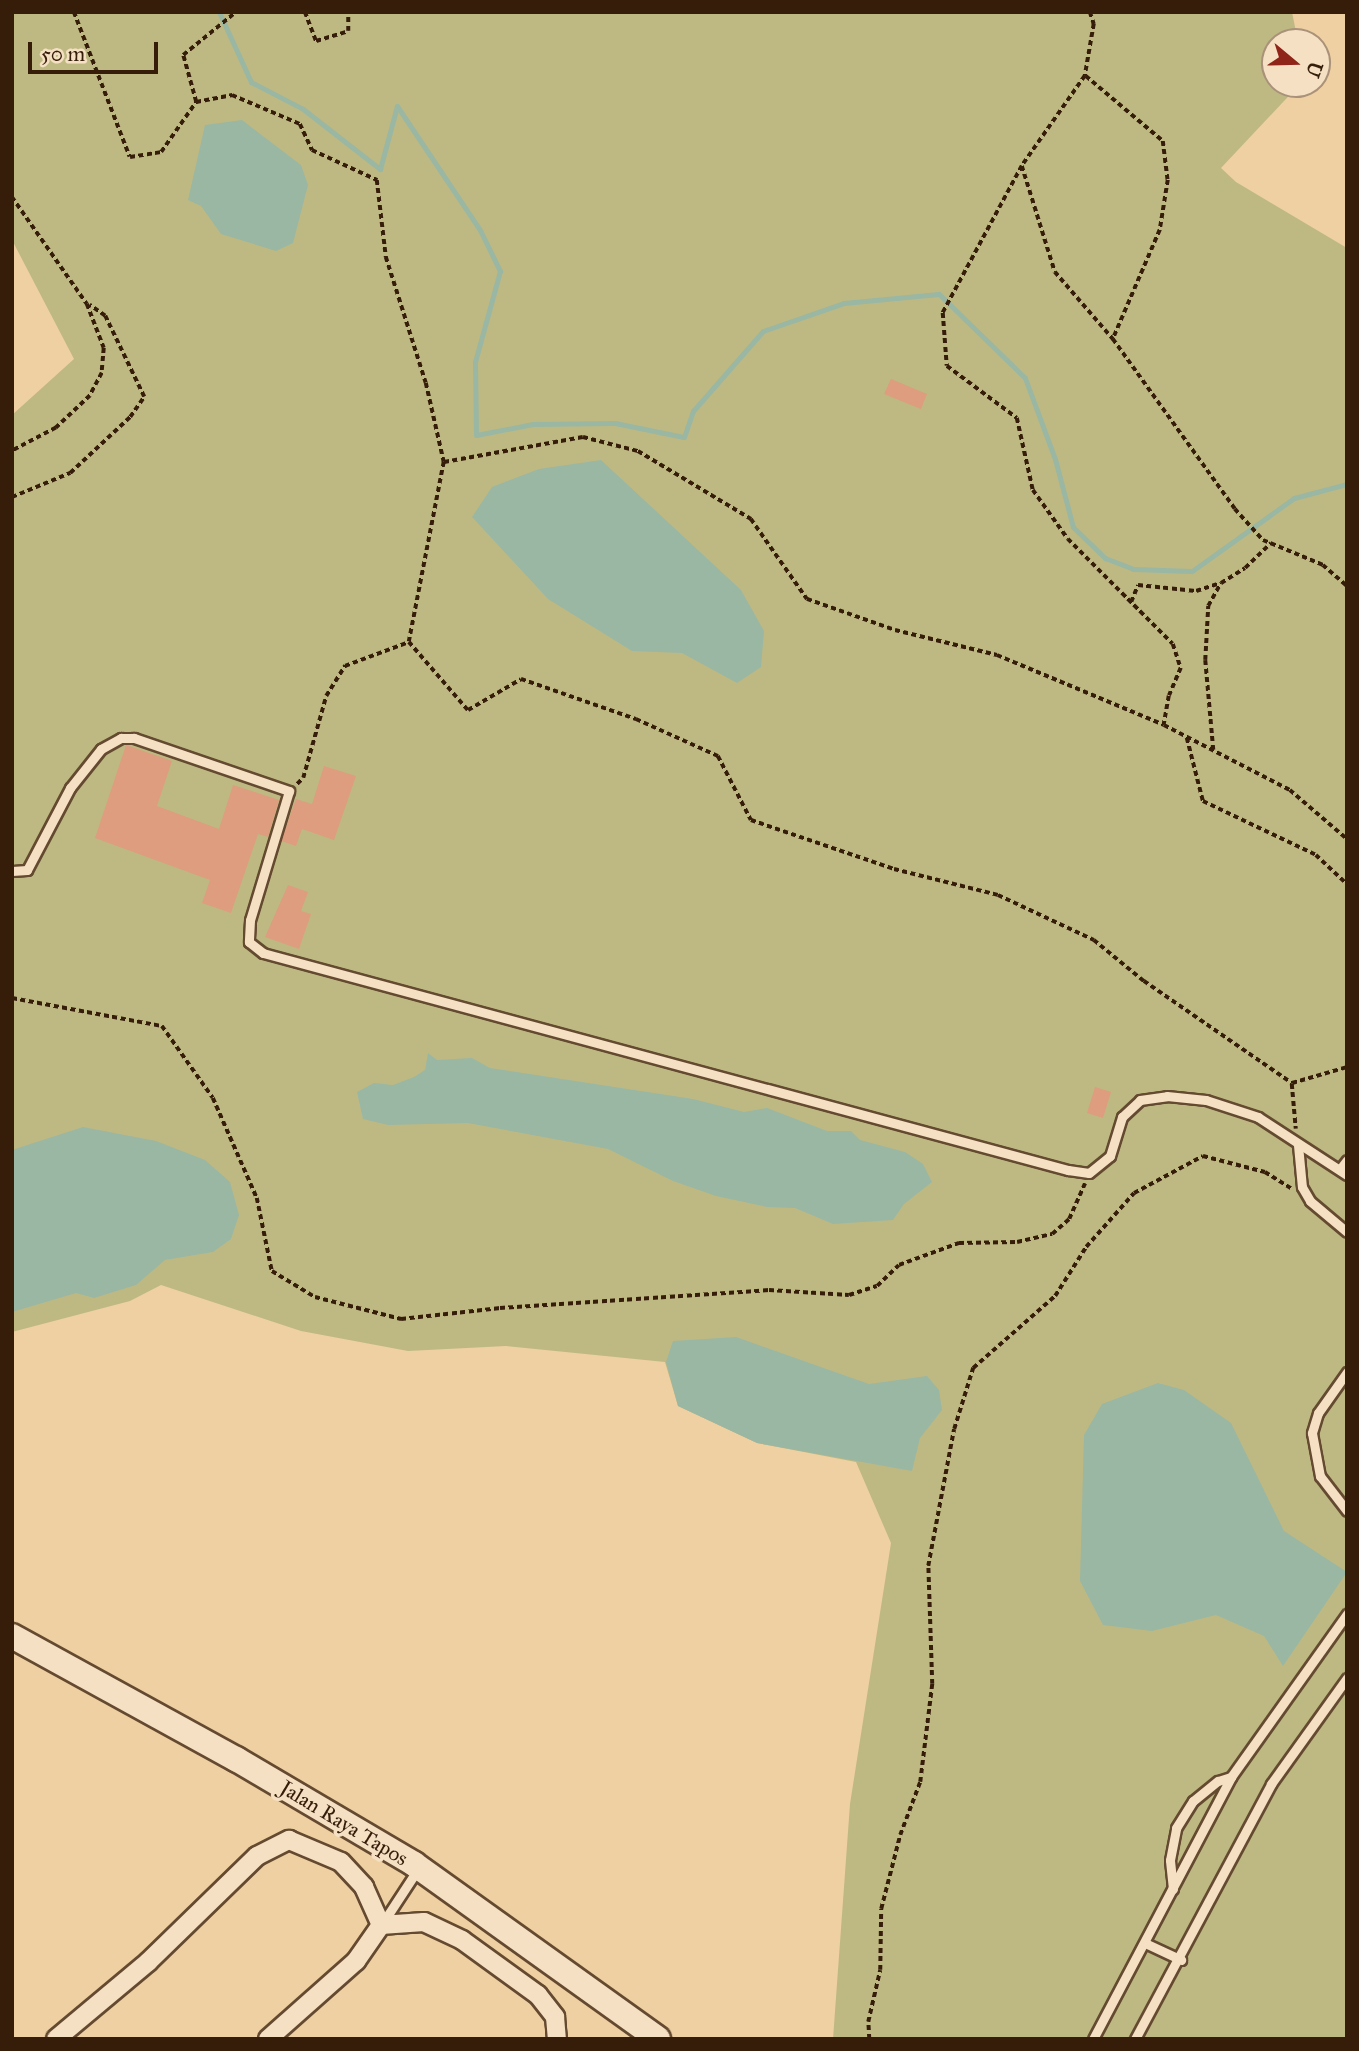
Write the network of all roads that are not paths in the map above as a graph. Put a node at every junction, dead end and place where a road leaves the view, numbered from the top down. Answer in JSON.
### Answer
{"nodes":[{"id":1,"x":12,"y":871,"type":"edge"},
{"id":2,"x":1298,"y":1145,"type":"junction"},
{"id":3,"x":1347,"y":1160,"type":"edge"},
{"id":4,"x":1344,"y":1172,"type":"edge"},
{"id":5,"x":1347,"y":1232,"type":"edge"},
{"id":6,"x":1347,"y":1372,"type":"edge"},
{"id":7,"x":1347,"y":1511,"type":"edge"},
{"id":8,"x":1347,"y":1614,"type":"edge"},
{"id":9,"x":12,"y":1636,"type":"edge"},
{"id":10,"x":1347,"y":1678,"type":"edge"},
{"id":11,"x":1231,"y":1777,"type":"junction"},
{"id":12,"x":419,"y":1867,"type":"junction"},
{"id":13,"x":1173,"y":1891,"type":"junction"},
{"id":14,"x":381,"y":1925,"type":"junction"},
{"id":15,"x":1144,"y":1943,"type":"junction"},
{"id":16,"x":1181,"y":1960,"type":"junction"},
{"id":17,"x":56,"y":2039,"type":"edge"},
{"id":18,"x":268,"y":2039,"type":"edge"},
{"id":19,"x":557,"y":2039,"type":"edge"},
{"id":20,"x":658,"y":2039,"type":"edge"},
{"id":21,"x":1093,"y":2039,"type":"edge"},
{"id":22,"x":1135,"y":2039,"type":"edge"}],
"edges":[{"from":1,"to":2,"type":"lane"},
{"from":2,"to":4,"type":"lane"},
{"from":2,"to":5,"type":"lane"},
{"from":3,"to":4,"type":"lane"},
{"from":6,"to":7,"type":"lane"},
{"from":8,"to":11,"type":"lane"},
{"from":9,"to":12,"type":"main road","name":"Jalan Raya Tapos"},
{"from":10,"to":16,"type":"lane"},
{"from":11,"to":13,"type":"lane"},
{"from":11,"to":13,"type":"lane"},
{"from":12,"to":14,"type":"lane"},
{"from":12,"to":20,"type":"main road","name":"Jalan Raya Tapos"},
{"from":13,"to":15,"type":"lane"},
{"from":14,"to":17,"type":"street"},
{"from":14,"to":18,"type":"street"},
{"from":14,"to":19,"type":"street"},
{"from":15,"to":16,"type":"lane"},
{"from":15,"to":21,"type":"lane"},
{"from":16,"to":22,"type":"lane"}]}
